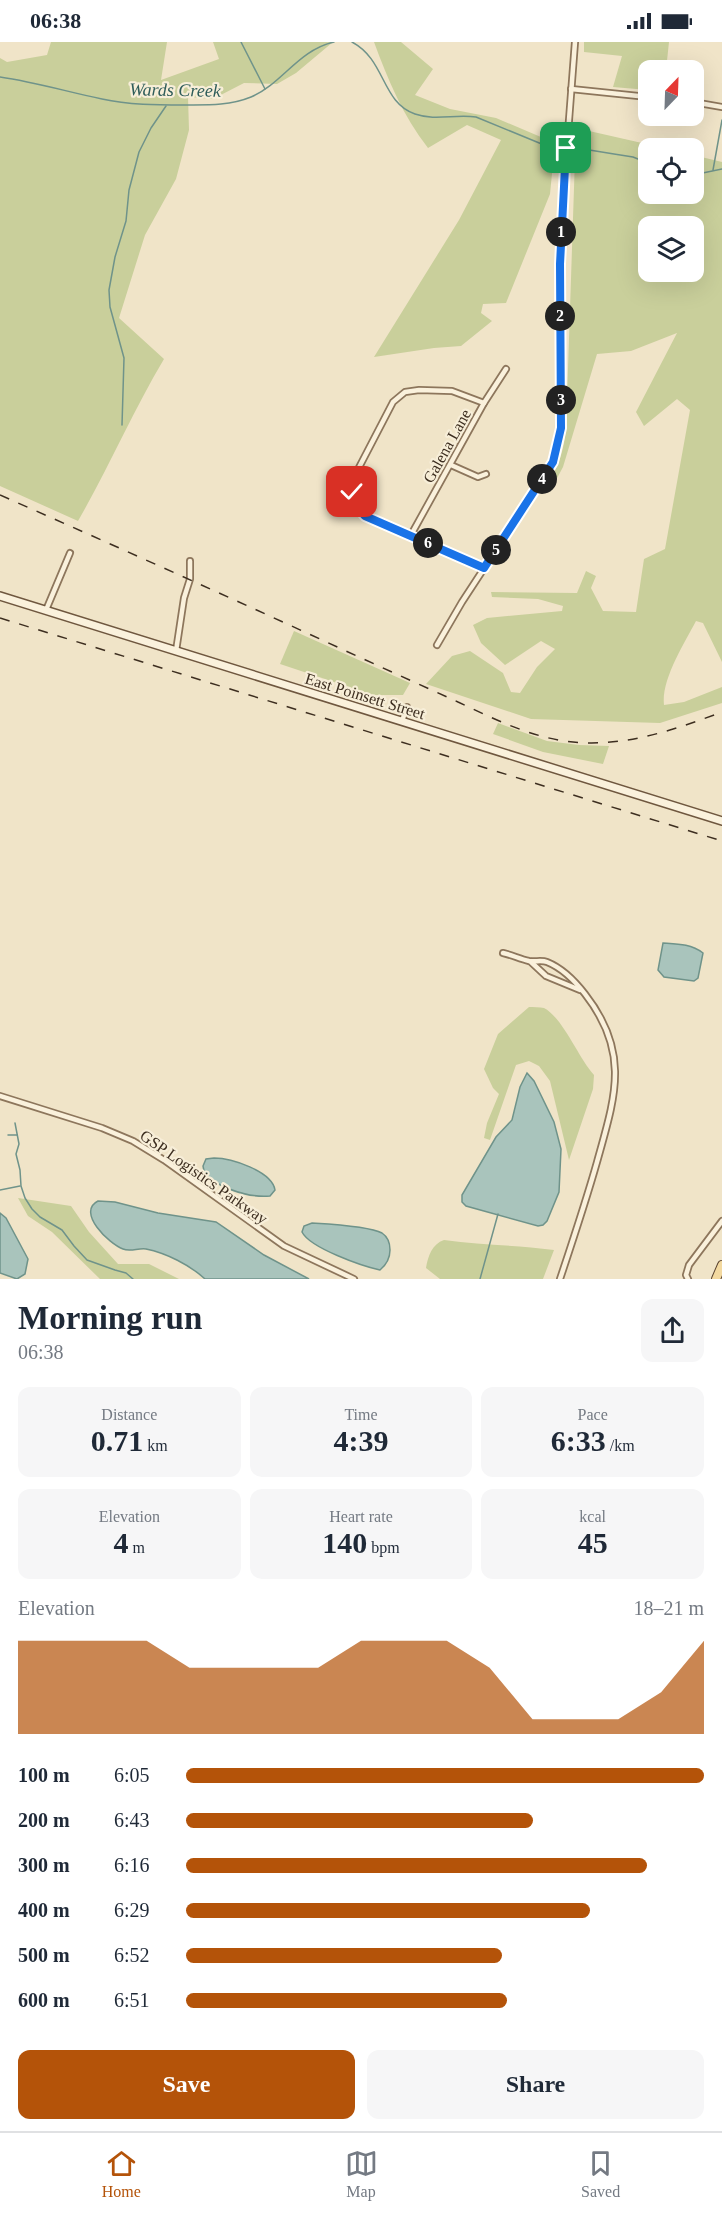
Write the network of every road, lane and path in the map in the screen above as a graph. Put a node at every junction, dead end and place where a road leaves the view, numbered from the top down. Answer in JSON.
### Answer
{"nodes":[{"id":1,"x":575,"y":42,"type":"edge"},
{"id":2,"x":571,"y":89,"type":"junction"},
{"id":3,"x":638,"y":96,"type":"edge"},
{"id":4,"x":704,"y":104,"type":"edge"},
{"id":5,"x":722,"y":107,"type":"edge"},
{"id":6,"x":506,"y":369,"type":"dead end"},
{"id":7,"x":484,"y":403,"type":"junction"},
{"id":8,"x":451,"y":465,"type":"junction"},
{"id":9,"x":486,"y":474,"type":"dead end"},
{"id":10,"x":411,"y":535,"type":"junction"},
{"id":11,"x":70,"y":553,"type":"dead end"},
{"id":12,"x":190,"y":561,"type":"dead end"},
{"id":13,"x":484,"y":568,"type":"junction"},
{"id":14,"x":0,"y":596,"type":"edge"},
{"id":15,"x":46,"y":610,"type":"junction"},
{"id":16,"x":437,"y":645,"type":"dead end"},
{"id":17,"x":176,"y":651,"type":"junction"},
{"id":18,"x":406,"y":707,"type":"dead end"},
{"id":19,"x":402,"y":721,"type":"junction"},
{"id":20,"x":722,"y":821,"type":"edge"},
{"id":21,"x":503,"y":952,"type":"dead end"},
{"id":22,"x":531,"y":961,"type":"junction"},
{"id":23,"x":583,"y":992,"type":"junction"},
{"id":24,"x":0,"y":1096,"type":"edge"},
{"id":25,"x":722,"y":1221,"type":"edge"},
{"id":26,"x":722,"y":1265,"type":"edge"},
{"id":27,"x":354,"y":1279,"type":"edge"},
{"id":28,"x":560,"y":1279,"type":"edge"},
{"id":29,"x":688,"y":1279,"type":"edge"},
{"id":30,"x":716,"y":1279,"type":"edge"}],
"edges":[{"from":1,"to":2,"type":"street"},
{"from":2,"to":3,"type":"street"},
{"from":2,"to":13,"type":"street"},
{"from":4,"to":5,"type":"street"},
{"from":6,"to":7,"type":"street","name":"Galena Lane"},
{"from":7,"to":8,"type":"street","name":"Galena Lane"},
{"from":7,"to":10,"type":"street"},
{"from":8,"to":9,"type":"street"},
{"from":8,"to":10,"type":"street","name":"Galena Lane"},
{"from":10,"to":13,"type":"street"},
{"from":11,"to":15,"type":"street"},
{"from":12,"to":17,"type":"street"},
{"from":13,"to":16,"type":"street"},
{"from":14,"to":15,"type":"main road","name":"East Poinsett Street"},
{"from":15,"to":17,"type":"main road","name":"East Poinsett Street"},
{"from":17,"to":19,"type":"main road","name":"East Poinsett Street"},
{"from":18,"to":19,"type":"street"},
{"from":19,"to":20,"type":"main road","name":"East Poinsett Street"},
{"from":21,"to":22,"type":"street"},
{"from":22,"to":23,"type":"street"},
{"from":22,"to":23,"type":"street"},
{"from":23,"to":28,"type":"street"},
{"from":24,"to":27,"type":"street","name":"GSP Logistics Parkway"},
{"from":25,"to":29,"type":"street"},
{"from":26,"to":30,"type":"main road"}]}
